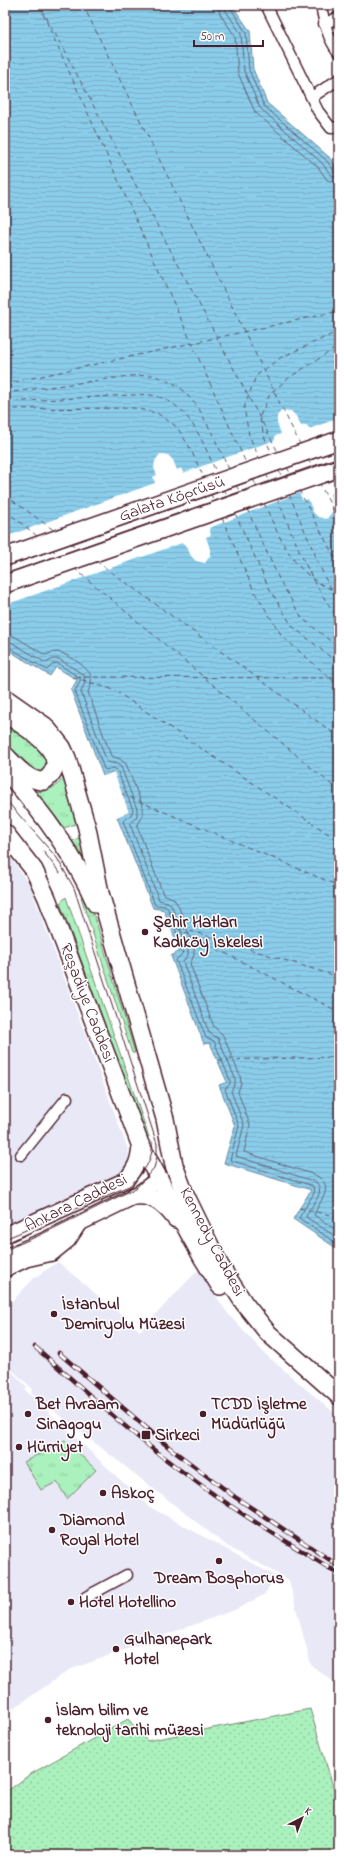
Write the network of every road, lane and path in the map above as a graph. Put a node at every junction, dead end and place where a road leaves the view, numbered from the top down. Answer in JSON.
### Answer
{"nodes":[{"id":1,"x":266,"y":5,"type":"edge"},
{"id":2,"x":321,"y":5,"type":"edge"},
{"id":3,"x":339,"y":17,"type":"edge"},
{"id":4,"x":324,"y":24,"type":"junction"},
{"id":5,"x":339,"y":54,"type":"edge"},
{"id":6,"x":339,"y":79,"type":"edge"},
{"id":7,"x":312,"y":98,"type":"junction"},
{"id":8,"x":339,"y":127,"type":"edge"},
{"id":9,"x":339,"y":440,"type":"edge"},
{"id":10,"x":339,"y":468,"type":"edge"},
{"id":11,"x":5,"y":557,"type":"edge"},
{"id":12,"x":5,"y":584,"type":"edge"},
{"id":13,"x":5,"y":698,"type":"edge"},
{"id":14,"x":5,"y":714,"type":"edge"},
{"id":15,"x":5,"y":755,"type":"edge"},
{"id":16,"x":5,"y":770,"type":"edge"},
{"id":17,"x":5,"y":834,"type":"edge"},
{"id":18,"x":115,"y":944,"type":"junction"},
{"id":19,"x":67,"y":1098,"type":"dead end"},
{"id":20,"x":140,"y":1144,"type":"junction"},
{"id":21,"x":172,"y":1146,"type":"junction"},
{"id":22,"x":21,"y":1155,"type":"dead end"},
{"id":23,"x":160,"y":1178,"type":"junction"},
{"id":24,"x":135,"y":1196,"type":"junction"},
{"id":25,"x":79,"y":1223,"type":"junction"},
{"id":26,"x":187,"y":1226,"type":"junction"},
{"id":27,"x":5,"y":1235,"type":"edge"},
{"id":28,"x":5,"y":1257,"type":"edge"},
{"id":29,"x":5,"y":1268,"type":"edge"},
{"id":30,"x":271,"y":1340,"type":"junction"},
{"id":31,"x":339,"y":1396,"type":"edge"},
{"id":32,"x":339,"y":1407,"type":"edge"},
{"id":33,"x":127,"y":1575,"type":"dead end"},
{"id":34,"x":86,"y":1597,"type":"dead end"}],
"edges":[{"from":1,"to":7,"type":"street"},
{"from":2,"to":4,"type":"street"},
{"from":3,"to":4,"type":"street"},
{"from":4,"to":5,"type":"street"},
{"from":6,"to":7,"type":"street"},
{"from":7,"to":8,"type":"street"},
{"from":9,"to":11,"type":"main road","name":"Galata Köprüsü"},
{"from":10,"to":12,"type":"main road","name":"Galata Köprüsü"},
{"from":13,"to":18,"type":"main road"},
{"from":14,"to":15,"type":"main road"},
{"from":16,"to":18,"type":"main road"},
{"from":17,"to":20,"type":"main road","name":"Reşadiye Caddesi"},
{"from":18,"to":21,"type":"main road"},
{"from":19,"to":22,"type":"street"},
{"from":20,"to":23,"type":"main road","name":"Reşadiye Caddesi"},
{"from":20,"to":27,"type":"main road","name":"Ankara Caddesi"},
{"from":21,"to":23,"type":"main road"},
{"from":21,"to":30,"type":"main road","name":"Kennedy Caddesi"},
{"from":23,"to":24,"type":"main road","name":"Ankara Caddesi"},
{"from":23,"to":26,"type":"main road","name":"Kennedy Caddesi"},
{"from":24,"to":25,"type":"main road","name":"Ankara Caddesi"},
{"from":24,"to":26,"type":"main road"},
{"from":25,"to":28,"type":"main road","name":"Ankara Caddesi"},
{"from":25,"to":29,"type":"main road"},
{"from":26,"to":30,"type":"main road","name":"Kennedy Caddesi"},
{"from":30,"to":31,"type":"main road","name":"Kennedy Caddesi"},
{"from":30,"to":32,"type":"main road","name":"Kennedy Caddesi"},
{"from":33,"to":34,"type":"street"}]}
